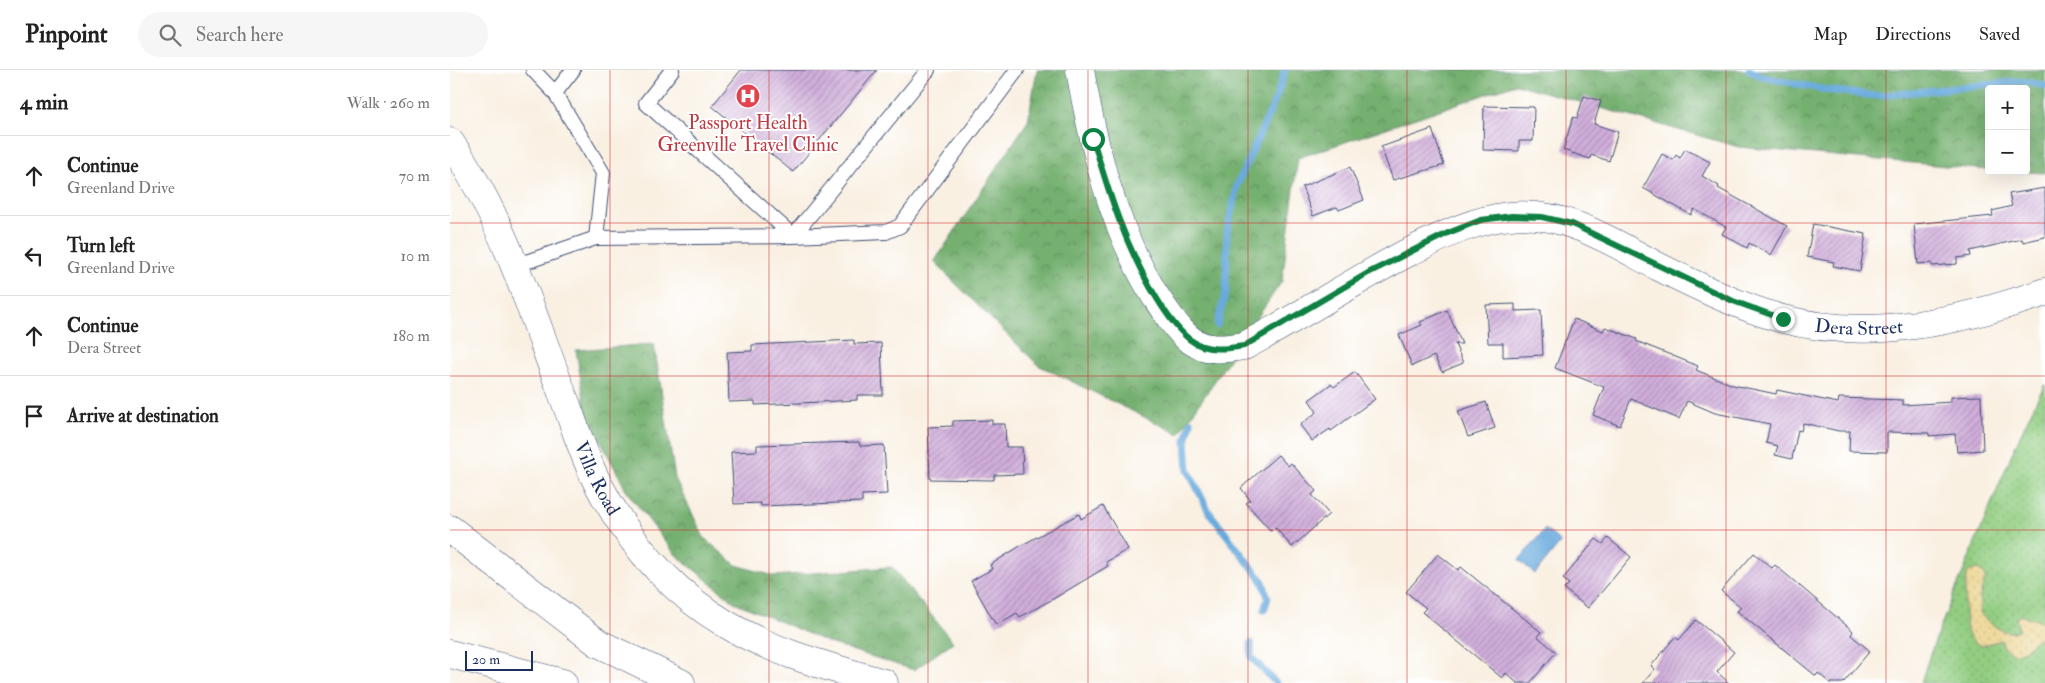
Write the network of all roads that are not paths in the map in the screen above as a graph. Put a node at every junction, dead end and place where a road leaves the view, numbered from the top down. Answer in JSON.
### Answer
{"nodes":[{"id":1,"x":533,"y":70,"type":"edge"},
{"id":2,"x":573,"y":70,"type":"edge"},
{"id":3,"x":672,"y":70,"type":"edge"},
{"id":4,"x":928,"y":70,"type":"edge"},
{"id":5,"x":1017,"y":70,"type":"edge"},
{"id":6,"x":1080,"y":70,"type":"edge"},
{"id":7,"x":555,"y":93,"type":"junction"},
{"id":8,"x":450,"y":142,"type":"edge"},
{"id":9,"x":793,"y":236,"type":"junction"},
{"id":10,"x":596,"y":238,"type":"junction"},
{"id":11,"x":514,"y":266,"type":"junction"},
{"id":12,"x":2045,"y":292,"type":"edge"},
{"id":13,"x":450,"y":529,"type":"edge"},
{"id":14,"x":450,"y":654,"type":"edge"},
{"id":15,"x":563,"y":683,"type":"edge"},
{"id":16,"x":681,"y":683,"type":"edge"},
{"id":17,"x":884,"y":683,"type":"edge"}],
"edges":[{"from":1,"to":7,"type":"lane"},
{"from":2,"to":7,"type":"lane"},
{"from":3,"to":9,"type":"lane"},
{"from":4,"to":9,"type":"lane"},
{"from":5,"to":9,"type":"lane"},
{"from":6,"to":12,"type":"main road","name":"Dera Street"},
{"from":7,"to":10,"type":"lane"},
{"from":8,"to":11,"type":"main road","name":"Villa Road"},
{"from":9,"to":10,"type":"lane"},
{"from":10,"to":11,"type":"lane"},
{"from":11,"to":17,"type":"main road","name":"Villa Road"},
{"from":13,"to":16,"type":"main road"},
{"from":14,"to":15,"type":"main road"}]}
